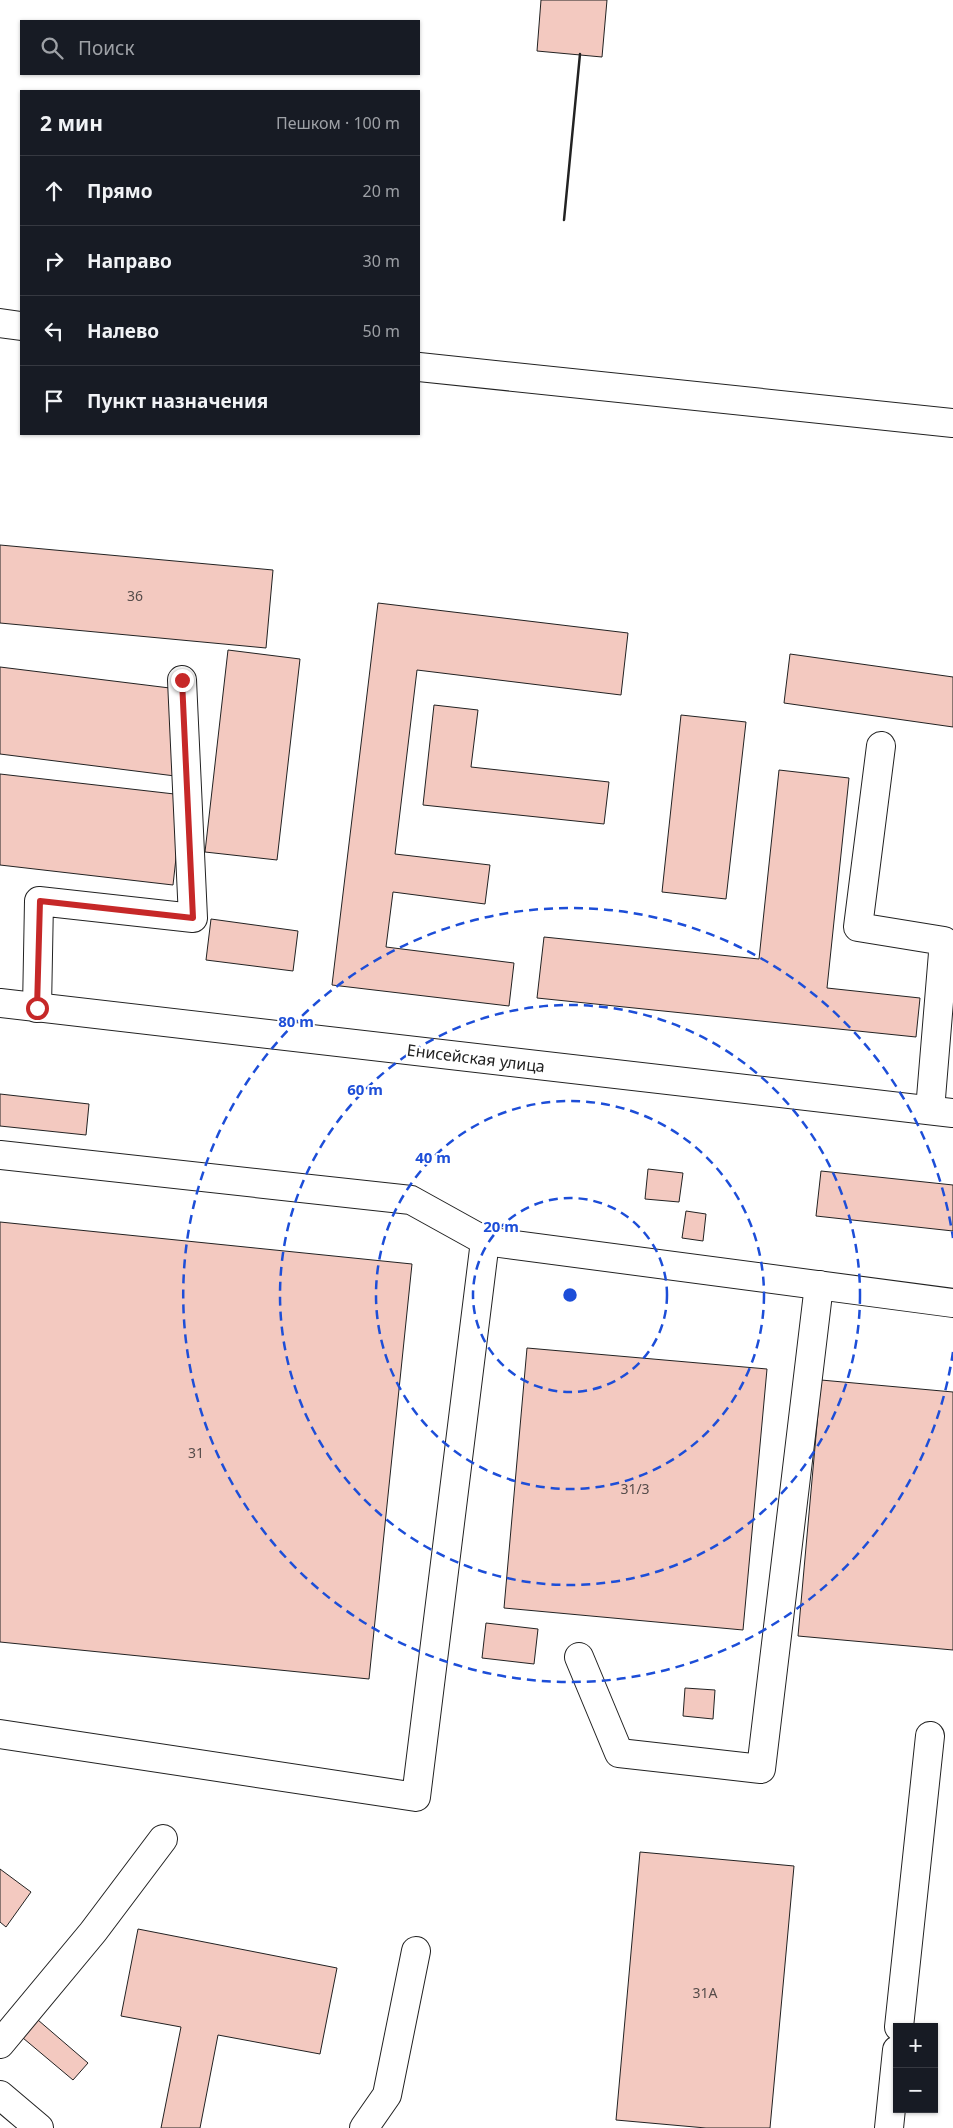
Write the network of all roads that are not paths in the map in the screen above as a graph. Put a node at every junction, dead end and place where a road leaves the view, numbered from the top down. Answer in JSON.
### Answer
{"nodes":[{"id":1,"x":0,"y":324,"type":"edge"},
{"id":2,"x":20,"y":326,"type":"edge"},
{"id":3,"x":420,"y":367,"type":"edge"},
{"id":4,"x":953,"y":423,"type":"edge"},
{"id":5,"x":182,"y":680,"type":"dead end"},
{"id":6,"x":881,"y":746,"type":"dead end"},
{"id":7,"x":0,"y":1003,"type":"edge"},
{"id":8,"x":37,"y":1008,"type":"junction"},
{"id":9,"x":942,"y":1111,"type":"edge"},
{"id":10,"x":0,"y":1155,"type":"edge"},
{"id":11,"x":485,"y":1241,"type":"junction"},
{"id":12,"x":819,"y":1285,"type":"junction"},
{"id":13,"x":953,"y":1303,"type":"edge"},
{"id":14,"x":578,"y":1657,"type":"dead end"},
{"id":15,"x":0,"y":1734,"type":"edge"},
{"id":16,"x":930,"y":1736,"type":"dead end"},
{"id":17,"x":163,"y":1839,"type":"dead end"},
{"id":18,"x":416,"y":1952,"type":"dead end"},
{"id":19,"x":899,"y":2023,"type":"edge"},
{"id":20,"x":0,"y":2044,"type":"edge"},
{"id":21,"x":895,"y":2068,"type":"edge"},
{"id":22,"x":0,"y":2095,"type":"edge"},
{"id":23,"x":39,"y":2128,"type":"edge"},
{"id":24,"x":364,"y":2128,"type":"edge"},
{"id":25,"x":888,"y":2128,"type":"edge"}],
"edges":[{"from":1,"to":2,"type":"street"},
{"from":3,"to":4,"type":"street"},
{"from":5,"to":8,"type":"street"},
{"from":6,"to":9,"type":"street"},
{"from":7,"to":8,"type":"street","name":"Енисейская улица"},
{"from":8,"to":9,"type":"street","name":"Енисейская улица"},
{"from":10,"to":11,"type":"street"},
{"from":11,"to":12,"type":"street"},
{"from":11,"to":15,"type":"street"},
{"from":12,"to":13,"type":"street"},
{"from":12,"to":14,"type":"street"},
{"from":16,"to":19,"type":"street"},
{"from":17,"to":20,"type":"street"},
{"from":18,"to":24,"type":"street"},
{"from":21,"to":25,"type":"street"},
{"from":22,"to":23,"type":"street"}]}
